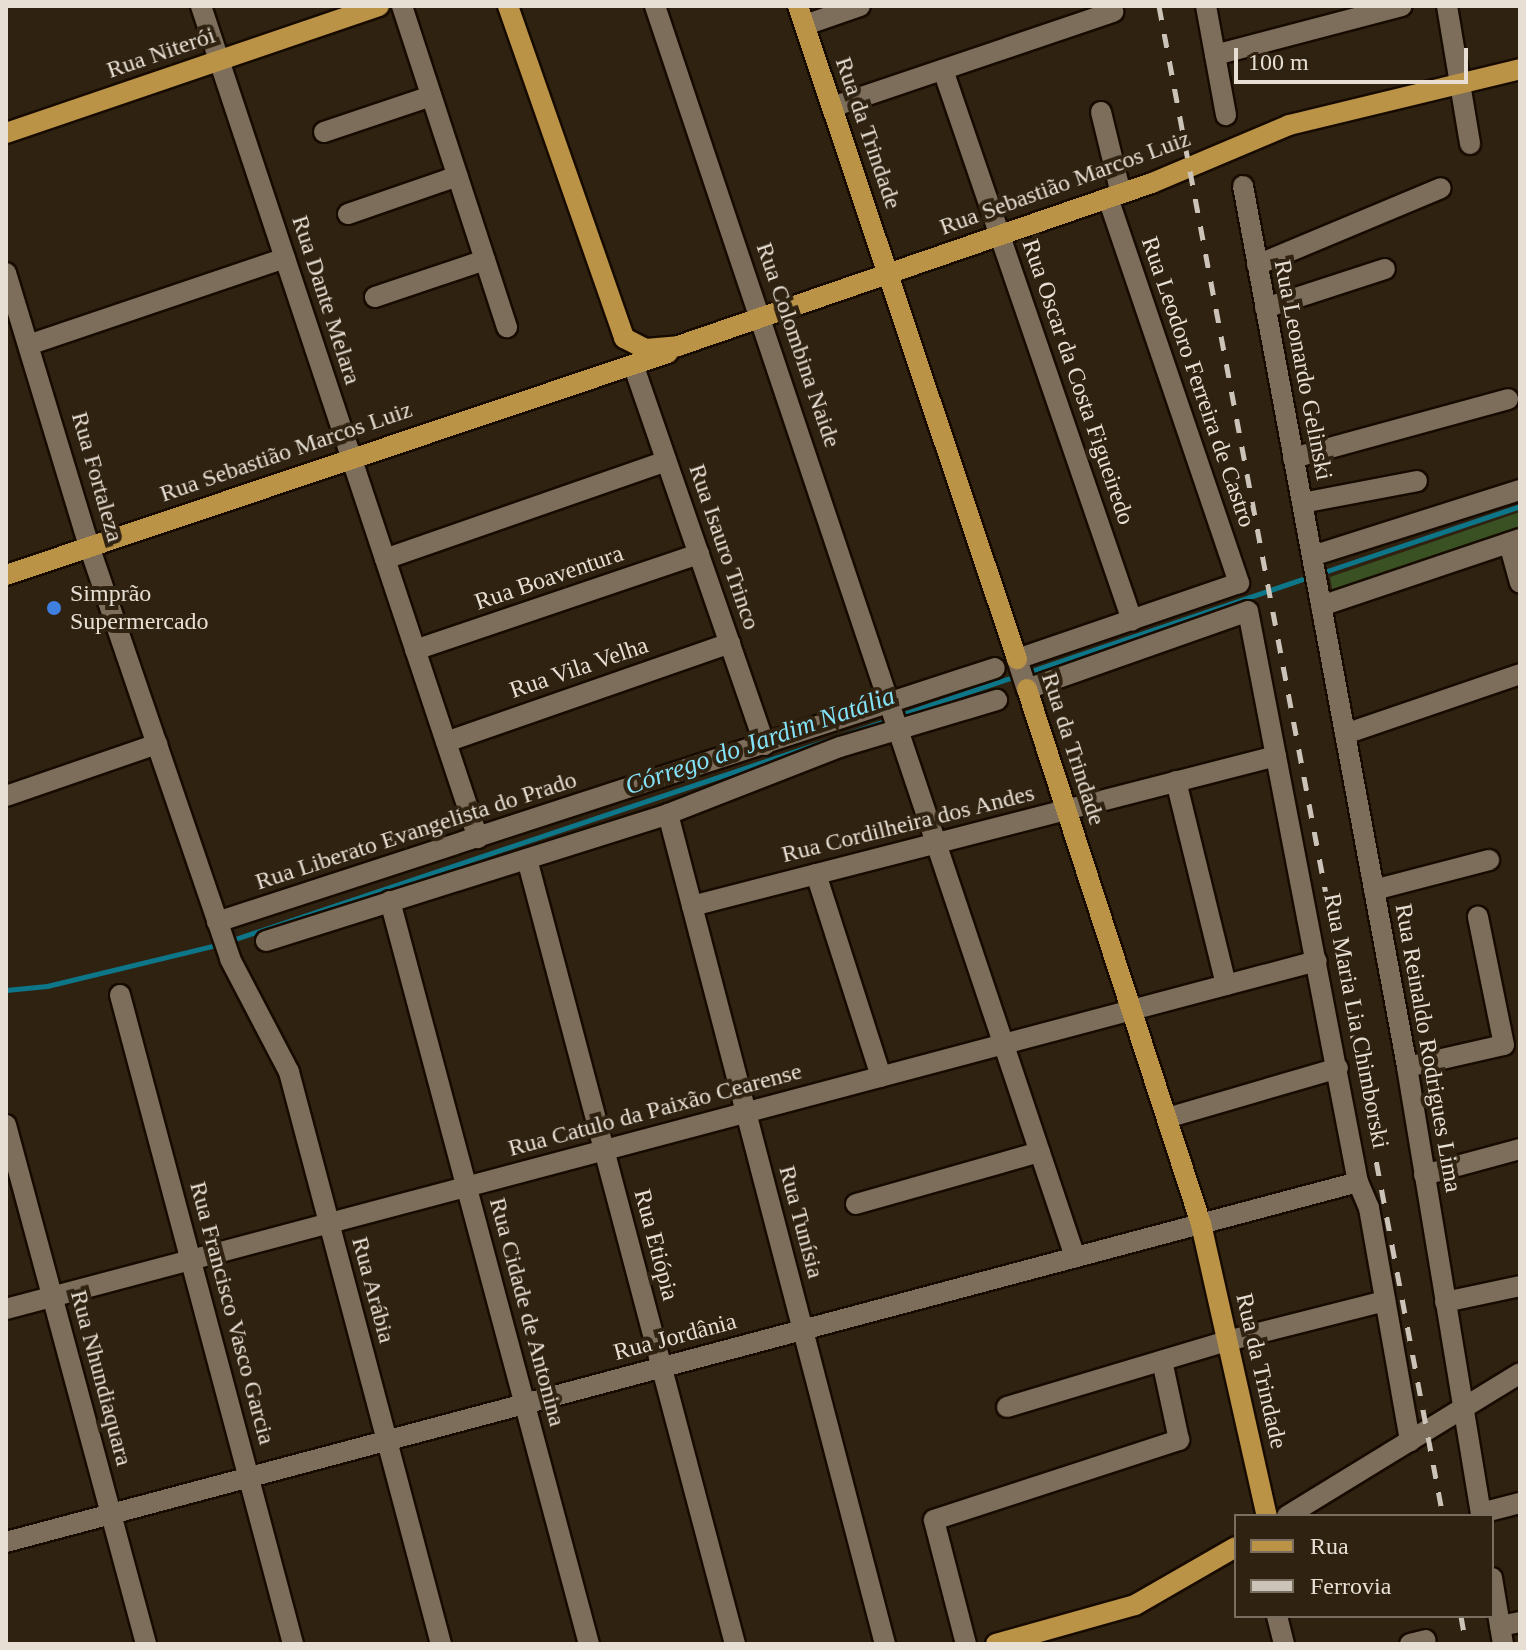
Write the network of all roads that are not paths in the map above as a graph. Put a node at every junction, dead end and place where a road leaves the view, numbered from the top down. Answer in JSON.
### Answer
{"nodes":[{"id":1,"x":201,"y":6,"type":"edge"},
{"id":2,"x":379,"y":6,"type":"edge"},
{"id":3,"x":402,"y":6,"type":"edge"},
{"id":4,"x":508,"y":6,"type":"edge"},
{"id":5,"x":655,"y":6,"type":"edge"},
{"id":6,"x":860,"y":6,"type":"edge"},
{"id":7,"x":1206,"y":6,"type":"edge"},
{"id":8,"x":1402,"y":6,"type":"edge"},
{"id":9,"x":1447,"y":6,"type":"edge"},
{"id":10,"x":1113,"y":12,"type":"dead end"},
{"id":11,"x":802,"y":15,"type":"edge"},
{"id":12,"x":1215,"y":55,"type":"junction"},
{"id":13,"x":219,"y":60,"type":"junction"},
{"id":14,"x":1520,"y":69,"type":"edge"},
{"id":15,"x":943,"y":70,"type":"junction"},
{"id":16,"x":1458,"y":84,"type":"junction"},
{"id":17,"x":431,"y":96,"type":"junction"},
{"id":18,"x":832,"y":107,"type":"junction"},
{"id":19,"x":1101,"y":112,"type":"dead end"},
{"id":20,"x":1226,"y":115,"type":"dead end"},
{"id":21,"x":324,"y":132,"type":"dead end"},
{"id":22,"x":6,"y":133,"type":"edge"},
{"id":23,"x":1470,"y":144,"type":"dead end"},
{"id":24,"x":458,"y":176,"type":"junction"},
{"id":25,"x":1243,"y":186,"type":"dead end"},
{"id":26,"x":1441,"y":188,"type":"dead end"},
{"id":27,"x":1114,"y":196,"type":"junction"},
{"id":28,"x":348,"y":214,"type":"dead end"},
{"id":29,"x":1000,"y":235,"type":"junction"},
{"id":30,"x":285,"y":258,"type":"junction"},
{"id":31,"x":485,"y":260,"type":"junction"},
{"id":32,"x":1257,"y":265,"type":"junction"},
{"id":33,"x":1385,"y":269,"type":"dead end"},
{"id":34,"x":6,"y":273,"type":"edge"},
{"id":35,"x":888,"y":273,"type":"junction"},
{"id":36,"x":375,"y":297,"type":"dead end"},
{"id":37,"x":1265,"y":308,"type":"junction"},
{"id":38,"x":761,"y":317,"type":"junction"},
{"id":39,"x":507,"y":327,"type":"dead end"},
{"id":40,"x":624,"y":338,"type":"junction"},
{"id":41,"x":31,"y":344,"type":"junction"},
{"id":42,"x":678,"y":346,"type":"junction"},
{"id":43,"x":634,"y":367,"type":"junction"},
{"id":44,"x":583,"y":380,"type":"junction"},
{"id":45,"x":1508,"y":399,"type":"dead end"},
{"id":46,"x":351,"y":457,"type":"junction"},
{"id":47,"x":1293,"y":458,"type":"junction"},
{"id":48,"x":666,"y":461,"type":"junction"},
{"id":49,"x":1417,"y":481,"type":"dead end"},
{"id":50,"x":1520,"y":490,"type":"edge"},
{"id":51,"x":1302,"y":503,"type":"junction"},
{"id":52,"x":1514,"y":541,"type":"edge"},
{"id":53,"x":89,"y":546,"type":"junction"},
{"id":54,"x":699,"y":554,"type":"junction"},
{"id":55,"x":385,"y":559,"type":"junction"},
{"id":56,"x":1312,"y":560,"type":"junction"},
{"id":57,"x":6,"y":575,"type":"edge"},
{"id":58,"x":1520,"y":583,"type":"edge"},
{"id":59,"x":1320,"y":598,"type":"junction"},
{"id":60,"x":1132,"y":620,"type":"junction"},
{"id":61,"x":730,"y":643,"type":"junction"},
{"id":62,"x":415,"y":650,"type":"junction"},
{"id":63,"x":1017,"y":659,"type":"junction"},
{"id":64,"x":995,"y":668,"type":"dead end"},
{"id":65,"x":1520,"y":674,"type":"edge"},
{"id":66,"x":1027,"y":689,"type":"junction"},
{"id":67,"x":997,"y":700,"type":"dead end"},
{"id":68,"x":892,"y":701,"type":"junction"},
{"id":69,"x":901,"y":729,"type":"junction"},
{"id":70,"x":1345,"y":734,"type":"junction"},
{"id":71,"x":446,"y":742,"type":"junction"},
{"id":72,"x":157,"y":744,"type":"junction"},
{"id":73,"x":765,"y":745,"type":"junction"},
{"id":74,"x":1276,"y":756,"type":"junction"},
{"id":75,"x":1176,"y":781,"type":"junction"},
{"id":76,"x":6,"y":796,"type":"edge"},
{"id":77,"x":1066,"y":810,"type":"junction"},
{"id":78,"x":668,"y":814,"type":"junction"},
{"id":79,"x":478,"y":838,"type":"junction"},
{"id":80,"x":939,"y":843,"type":"junction"},
{"id":81,"x":527,"y":859,"type":"junction"},
{"id":82,"x":1489,"y":860,"type":"dead end"},
{"id":83,"x":816,"y":874,"type":"junction"},
{"id":84,"x":1374,"y":890,"type":"junction"},
{"id":85,"x":390,"y":901,"type":"junction"},
{"id":86,"x":692,"y":906,"type":"junction"},
{"id":87,"x":1478,"y":917,"type":"dead end"},
{"id":88,"x":217,"y":922,"type":"junction"},
{"id":89,"x":266,"y":941,"type":"dead end"},
{"id":90,"x":1317,"y":961,"type":"junction"},
{"id":91,"x":1226,"y":985,"type":"junction"},
{"id":92,"x":120,"y":995,"type":"dead end"},
{"id":93,"x":1131,"y":1010,"type":"junction"},
{"id":94,"x":1005,"y":1044,"type":"junction"},
{"id":95,"x":1407,"y":1067,"type":"junction"},
{"id":96,"x":1338,"y":1068,"type":"junction"},
{"id":97,"x":881,"y":1077,"type":"junction"},
{"id":98,"x":746,"y":1113,"type":"junction"},
{"id":99,"x":1167,"y":1118,"type":"junction"},
{"id":100,"x":6,"y":1125,"type":"edge"},
{"id":101,"x":1520,"y":1149,"type":"edge"},
{"id":102,"x":604,"y":1150,"type":"junction"},
{"id":103,"x":1040,"y":1152,"type":"junction"},
{"id":104,"x":1424,"y":1175,"type":"junction"},
{"id":105,"x":1358,"y":1182,"type":"junction"},
{"id":106,"x":467,"y":1187,"type":"junction"},
{"id":107,"x":856,"y":1204,"type":"dead end"},
{"id":108,"x":329,"y":1223,"type":"junction"},
{"id":109,"x":1201,"y":1224,"type":"junction"},
{"id":110,"x":1075,"y":1257,"type":"junction"},
{"id":111,"x":191,"y":1260,"type":"junction"},
{"id":112,"x":1520,"y":1286,"type":"edge"},
{"id":113,"x":52,"y":1297,"type":"junction"},
{"id":114,"x":1385,"y":1301,"type":"junction"},
{"id":115,"x":1445,"y":1302,"type":"junction"},
{"id":116,"x":6,"y":1309,"type":"edge"},
{"id":117,"x":803,"y":1330,"type":"junction"},
{"id":118,"x":1227,"y":1341,"type":"junction"},
{"id":119,"x":1162,"y":1361,"type":"junction"},
{"id":120,"x":662,"y":1367,"type":"junction"},
{"id":121,"x":1520,"y":1373,"type":"edge"},
{"id":122,"x":525,"y":1404,"type":"junction"},
{"id":123,"x":1007,"y":1407,"type":"dead end"},
{"id":124,"x":1463,"y":1409,"type":"junction"},
{"id":125,"x":387,"y":1441,"type":"junction"},
{"id":126,"x":1410,"y":1441,"type":"junction"},
{"id":127,"x":249,"y":1478,"type":"junction"},
{"id":128,"x":1520,"y":1503,"type":"edge"},
{"id":129,"x":111,"y":1514,"type":"junction"},
{"id":130,"x":1267,"y":1514,"type":"edge"},
{"id":131,"x":1290,"y":1514,"type":"edge"},
{"id":132,"x":1481,"y":1514,"type":"edge"},
{"id":133,"x":6,"y":1542,"type":"edge"},
{"id":134,"x":1234,"y":1548,"type":"edge"},
{"id":135,"x":1494,"y":1585,"type":"edge"},
{"id":136,"x":1278,"y":1618,"type":"edge"},
{"id":137,"x":1508,"y":1631,"type":"edge"},
{"id":138,"x":146,"y":1644,"type":"edge"},
{"id":139,"x":293,"y":1644,"type":"edge"},
{"id":140,"x":441,"y":1644,"type":"edge"},
{"id":141,"x":589,"y":1644,"type":"edge"},
{"id":142,"x":735,"y":1644,"type":"edge"},
{"id":143,"x":885,"y":1644,"type":"edge"},
{"id":144,"x":966,"y":1644,"type":"edge"},
{"id":145,"x":996,"y":1644,"type":"edge"},
{"id":146,"x":1284,"y":1644,"type":"edge"}],
"edges":[{"from":1,"to":13,"type":"street","name":"Rua Dante Melara"},
{"from":2,"to":13,"type":"main road","name":"Rua Niterói"},
{"from":3,"to":17,"type":"street"},
{"from":4,"to":40,"type":"main road"},
{"from":5,"to":38,"type":"street","name":"Rua Colombina Naide"},
{"from":6,"to":11,"type":"street"},
{"from":7,"to":12,"type":"street"},
{"from":8,"to":12,"type":"street"},
{"from":9,"to":16,"type":"street"},
{"from":10,"to":15,"type":"street"},
{"from":11,"to":18,"type":"main road","name":"Rua da Trindade"},
{"from":12,"to":20,"type":"street"},
{"from":13,"to":22,"type":"main road","name":"Rua Niterói"},
{"from":13,"to":30,"type":"street","name":"Rua Dante Melara"},
{"from":14,"to":16,"type":"main road","name":"Rua Sebastião Marcos Luiz"},
{"from":15,"to":18,"type":"street"},
{"from":15,"to":29,"type":"street","name":"Rua Oscar da Costa Figueiredo"},
{"from":16,"to":23,"type":"street"},
{"from":16,"to":27,"type":"main road","name":"Rua Sebastião Marcos Luiz"},
{"from":17,"to":21,"type":"street"},
{"from":17,"to":24,"type":"street"},
{"from":18,"to":35,"type":"main road","name":"Rua da Trindade"},
{"from":19,"to":27,"type":"street","name":"Rua Leodoro Ferreira de Castro"},
{"from":24,"to":28,"type":"street"},
{"from":24,"to":31,"type":"street"},
{"from":25,"to":32,"type":"street","name":"Rua Leonardo Gelinski"},
{"from":26,"to":32,"type":"street"},
{"from":27,"to":29,"type":"main road","name":"Rua Sebastião Marcos Luiz"},
{"from":27,"to":60,"type":"street","name":"Rua Leodoro Ferreira de Castro"},
{"from":29,"to":35,"type":"main road","name":"Rua Sebastião Marcos Luiz"},
{"from":29,"to":60,"type":"street","name":"Rua Oscar da Costa Figueiredo"},
{"from":30,"to":41,"type":"street"},
{"from":30,"to":46,"type":"street","name":"Rua Dante Melara"},
{"from":31,"to":36,"type":"street"},
{"from":31,"to":39,"type":"street"},
{"from":32,"to":37,"type":"street","name":"Rua Leonardo Gelinski"},
{"from":33,"to":37,"type":"street"},
{"from":34,"to":41,"type":"street","name":"Rua Fortaleza"},
{"from":35,"to":38,"type":"main road","name":"Rua Sebastião Marcos Luiz"},
{"from":35,"to":63,"type":"main road","name":"Rua da Trindade"},
{"from":37,"to":47,"type":"street","name":"Rua Leonardo Gelinski"},
{"from":38,"to":42,"type":"main road","name":"Rua Sebastião Marcos Luiz"},
{"from":38,"to":68,"type":"street","name":"Rua Colombina Naide"},
{"from":40,"to":42,"type":"main road","name":"Rua Sebastião Marcos Luiz"},
{"from":40,"to":44,"type":"main road","name":"Rua Sebastião Marcos Luiz"},
{"from":41,"to":53,"type":"street","name":"Rua Fortaleza"},
{"from":42,"to":43,"type":"main road","name":"Rua Sebastião Marcos Luiz"},
{"from":43,"to":44,"type":"main road","name":"Rua Sebastião Marcos Luiz"},
{"from":43,"to":48,"type":"street","name":"Rua Isauro Trinco"},
{"from":44,"to":46,"type":"main road","name":"Rua Sebastião Marcos Luiz"},
{"from":45,"to":47,"type":"street"},
{"from":46,"to":53,"type":"main road","name":"Rua Sebastião Marcos Luiz"},
{"from":46,"to":55,"type":"street","name":"Rua Dante Melara"},
{"from":47,"to":51,"type":"street","name":"Rua Leonardo Gelinski"},
{"from":48,"to":54,"type":"street","name":"Rua Isauro Trinco"},
{"from":48,"to":55,"type":"street"},
{"from":49,"to":51,"type":"street"},
{"from":50,"to":56,"type":"street"},
{"from":51,"to":56,"type":"street","name":"Rua Leonardo Gelinski"},
{"from":52,"to":58,"type":"street"},
{"from":52,"to":59,"type":"street"},
{"from":53,"to":57,"type":"main road","name":"Rua Sebastião Marcos Luiz"},
{"from":53,"to":72,"type":"street","name":"Rua Fortaleza"},
{"from":54,"to":61,"type":"street","name":"Rua Isauro Trinco"},
{"from":54,"to":62,"type":"street","name":"Rua Boaventura"},
{"from":55,"to":62,"type":"street","name":"Rua Dante Melara"},
{"from":56,"to":59,"type":"street","name":"Rua Leonardo Gelinski"},
{"from":59,"to":70,"type":"street","name":"Rua Reinaldo Rodrigues Lima"},
{"from":60,"to":63,"type":"street"},
{"from":61,"to":71,"type":"street","name":"Rua Vila Velha"},
{"from":61,"to":73,"type":"street","name":"Rua Isauro Trinco"},
{"from":62,"to":71,"type":"street","name":"Rua Dante Melara"},
{"from":63,"to":66,"type":"street","name":"Rua da Trindade"},
{"from":64,"to":68,"type":"street","name":"Rua Liberato Evangelista do Prado"},
{"from":65,"to":70,"type":"street"},
{"from":66,"to":74,"type":"street","name":"Rua Maria Lia Chimborski"},
{"from":66,"to":77,"type":"main road","name":"Rua da Trindade"},
{"from":67,"to":69,"type":"street"},
{"from":68,"to":69,"type":"street","name":"Rua Colombina Naide"},
{"from":68,"to":73,"type":"street","name":"Rua Liberato Evangelista do Prado"},
{"from":69,"to":78,"type":"street"},
{"from":69,"to":80,"type":"street","name":"Rua Colombina Naide"},
{"from":70,"to":84,"type":"street","name":"Rua Reinaldo Rodrigues Lima"},
{"from":71,"to":79,"type":"street","name":"Rua Dante Melara"},
{"from":72,"to":76,"type":"street"},
{"from":72,"to":88,"type":"street","name":"Rua Fortaleza"},
{"from":73,"to":79,"type":"street","name":"Rua Liberato Evangelista do Prado"},
{"from":74,"to":75,"type":"street","name":"Rua Cordilheira dos Andes"},
{"from":74,"to":90,"type":"street","name":"Rua Maria Lia Chimborski"},
{"from":75,"to":77,"type":"street","name":"Rua Cordilheira dos Andes"},
{"from":75,"to":91,"type":"street"},
{"from":77,"to":80,"type":"street","name":"Rua Cordilheira dos Andes"},
{"from":77,"to":93,"type":"main road","name":"Rua da Trindade"},
{"from":78,"to":81,"type":"street"},
{"from":78,"to":86,"type":"street","name":"Rua Tunísia"},
{"from":79,"to":88,"type":"street","name":"Rua Liberato Evangelista do Prado"},
{"from":80,"to":83,"type":"street","name":"Rua Cordilheira dos Andes"},
{"from":80,"to":94,"type":"street","name":"Rua Colombina Naide"},
{"from":81,"to":85,"type":"street"},
{"from":81,"to":102,"type":"street","name":"Rua Etiópia"},
{"from":82,"to":84,"type":"street"},
{"from":83,"to":86,"type":"street","name":"Rua Cordilheira dos Andes"},
{"from":83,"to":97,"type":"street"},
{"from":84,"to":95,"type":"street","name":"Rua Reinaldo Rodrigues Lima"},
{"from":85,"to":89,"type":"street"},
{"from":85,"to":106,"type":"street","name":"Rua Cidade de Antonina"},
{"from":86,"to":98,"type":"street","name":"Rua Tunísia"},
{"from":87,"to":95,"type":"street"},
{"from":88,"to":108,"type":"street","name":"Rua Arábia"},
{"from":90,"to":91,"type":"street","name":"Rua Catulo da Paixão Cearense"},
{"from":90,"to":96,"type":"street","name":"Rua Maria Lia Chimborski"},
{"from":91,"to":93,"type":"street","name":"Rua Catulo da Paixão Cearense"},
{"from":92,"to":111,"type":"street","name":"Rua Francisco Vasco Garcia"},
{"from":93,"to":94,"type":"street","name":"Rua Catulo da Paixão Cearense"},
{"from":93,"to":99,"type":"main road","name":"Rua da Trindade"},
{"from":94,"to":97,"type":"street","name":"Rua Catulo da Paixão Cearense"},
{"from":94,"to":103,"type":"street","name":"Rua Colombina Naide"},
{"from":95,"to":104,"type":"street","name":"Rua Reinaldo Rodrigues Lima"},
{"from":96,"to":99,"type":"street"},
{"from":96,"to":105,"type":"street","name":"Rua Maria Lia Chimborski"},
{"from":97,"to":98,"type":"street","name":"Rua Catulo da Paixão Cearense"},
{"from":98,"to":102,"type":"street","name":"Rua Catulo da Paixão Cearense"},
{"from":98,"to":117,"type":"street","name":"Rua Tunísia"},
{"from":99,"to":109,"type":"main road","name":"Rua da Trindade"},
{"from":100,"to":113,"type":"street","name":"Rua Nhundiaquara"},
{"from":101,"to":104,"type":"street"},
{"from":102,"to":106,"type":"street","name":"Rua Catulo da Paixão Cearense"},
{"from":102,"to":120,"type":"street","name":"Rua Etiópia"},
{"from":103,"to":107,"type":"street"},
{"from":103,"to":110,"type":"street","name":"Rua Colombina Naide"},
{"from":104,"to":115,"type":"street","name":"Rua Reinaldo Rodrigues Lima"},
{"from":105,"to":109,"type":"street","name":"Rua Jordânia"},
{"from":105,"to":114,"type":"street","name":"Rua Maria Lia Chimborski"},
{"from":106,"to":108,"type":"street","name":"Rua Catulo da Paixão Cearense"},
{"from":106,"to":122,"type":"street","name":"Rua Cidade de Antonina"},
{"from":108,"to":111,"type":"street","name":"Rua Catulo da Paixão Cearense"},
{"from":108,"to":125,"type":"street","name":"Rua Arábia"},
{"from":109,"to":110,"type":"street","name":"Rua Jordânia"},
{"from":109,"to":118,"type":"main road","name":"Rua da Trindade"},
{"from":110,"to":117,"type":"street","name":"Rua Jordânia"},
{"from":111,"to":113,"type":"street","name":"Rua Catulo da Paixão Cearense"},
{"from":111,"to":127,"type":"street","name":"Rua Francisco Vasco Garcia"},
{"from":112,"to":115,"type":"street"},
{"from":113,"to":116,"type":"street","name":"Rua Catulo da Paixão Cearense"},
{"from":113,"to":129,"type":"street","name":"Rua Nhundiaquara"},
{"from":114,"to":118,"type":"street"},
{"from":114,"to":126,"type":"street","name":"Rua Maria Lia Chimborski"},
{"from":115,"to":124,"type":"street","name":"Rua Reinaldo Rodrigues Lima"},
{"from":117,"to":120,"type":"street","name":"Rua Jordânia"},
{"from":117,"to":143,"type":"street","name":"Rua Tunísia"},
{"from":118,"to":119,"type":"street"},
{"from":118,"to":130,"type":"main road","name":"Rua da Trindade"},
{"from":119,"to":123,"type":"street"},
{"from":119,"to":144,"type":"street"},
{"from":120,"to":122,"type":"street","name":"Rua Jordânia"},
{"from":120,"to":142,"type":"street","name":"Rua Etiópia"},
{"from":121,"to":124,"type":"street"},
{"from":122,"to":125,"type":"street","name":"Rua Jordânia"},
{"from":122,"to":141,"type":"street","name":"Rua Cidade de Antonina"},
{"from":124,"to":126,"type":"street"},
{"from":124,"to":132,"type":"street","name":"Rua Reinaldo Rodrigues Lima"},
{"from":125,"to":127,"type":"street","name":"Rua Jordânia"},
{"from":125,"to":140,"type":"street","name":"Rua Arábia"},
{"from":126,"to":131,"type":"street"},
{"from":127,"to":129,"type":"street","name":"Rua Jordânia"},
{"from":127,"to":139,"type":"street","name":"Rua Francisco Vasco Garcia"},
{"from":128,"to":132,"type":"street"},
{"from":129,"to":133,"type":"street","name":"Rua Jordânia"},
{"from":129,"to":138,"type":"street","name":"Rua Nhundiaquara"},
{"from":134,"to":145,"type":"main road"},
{"from":135,"to":137,"type":"street"},
{"from":136,"to":146,"type":"street"}]}
